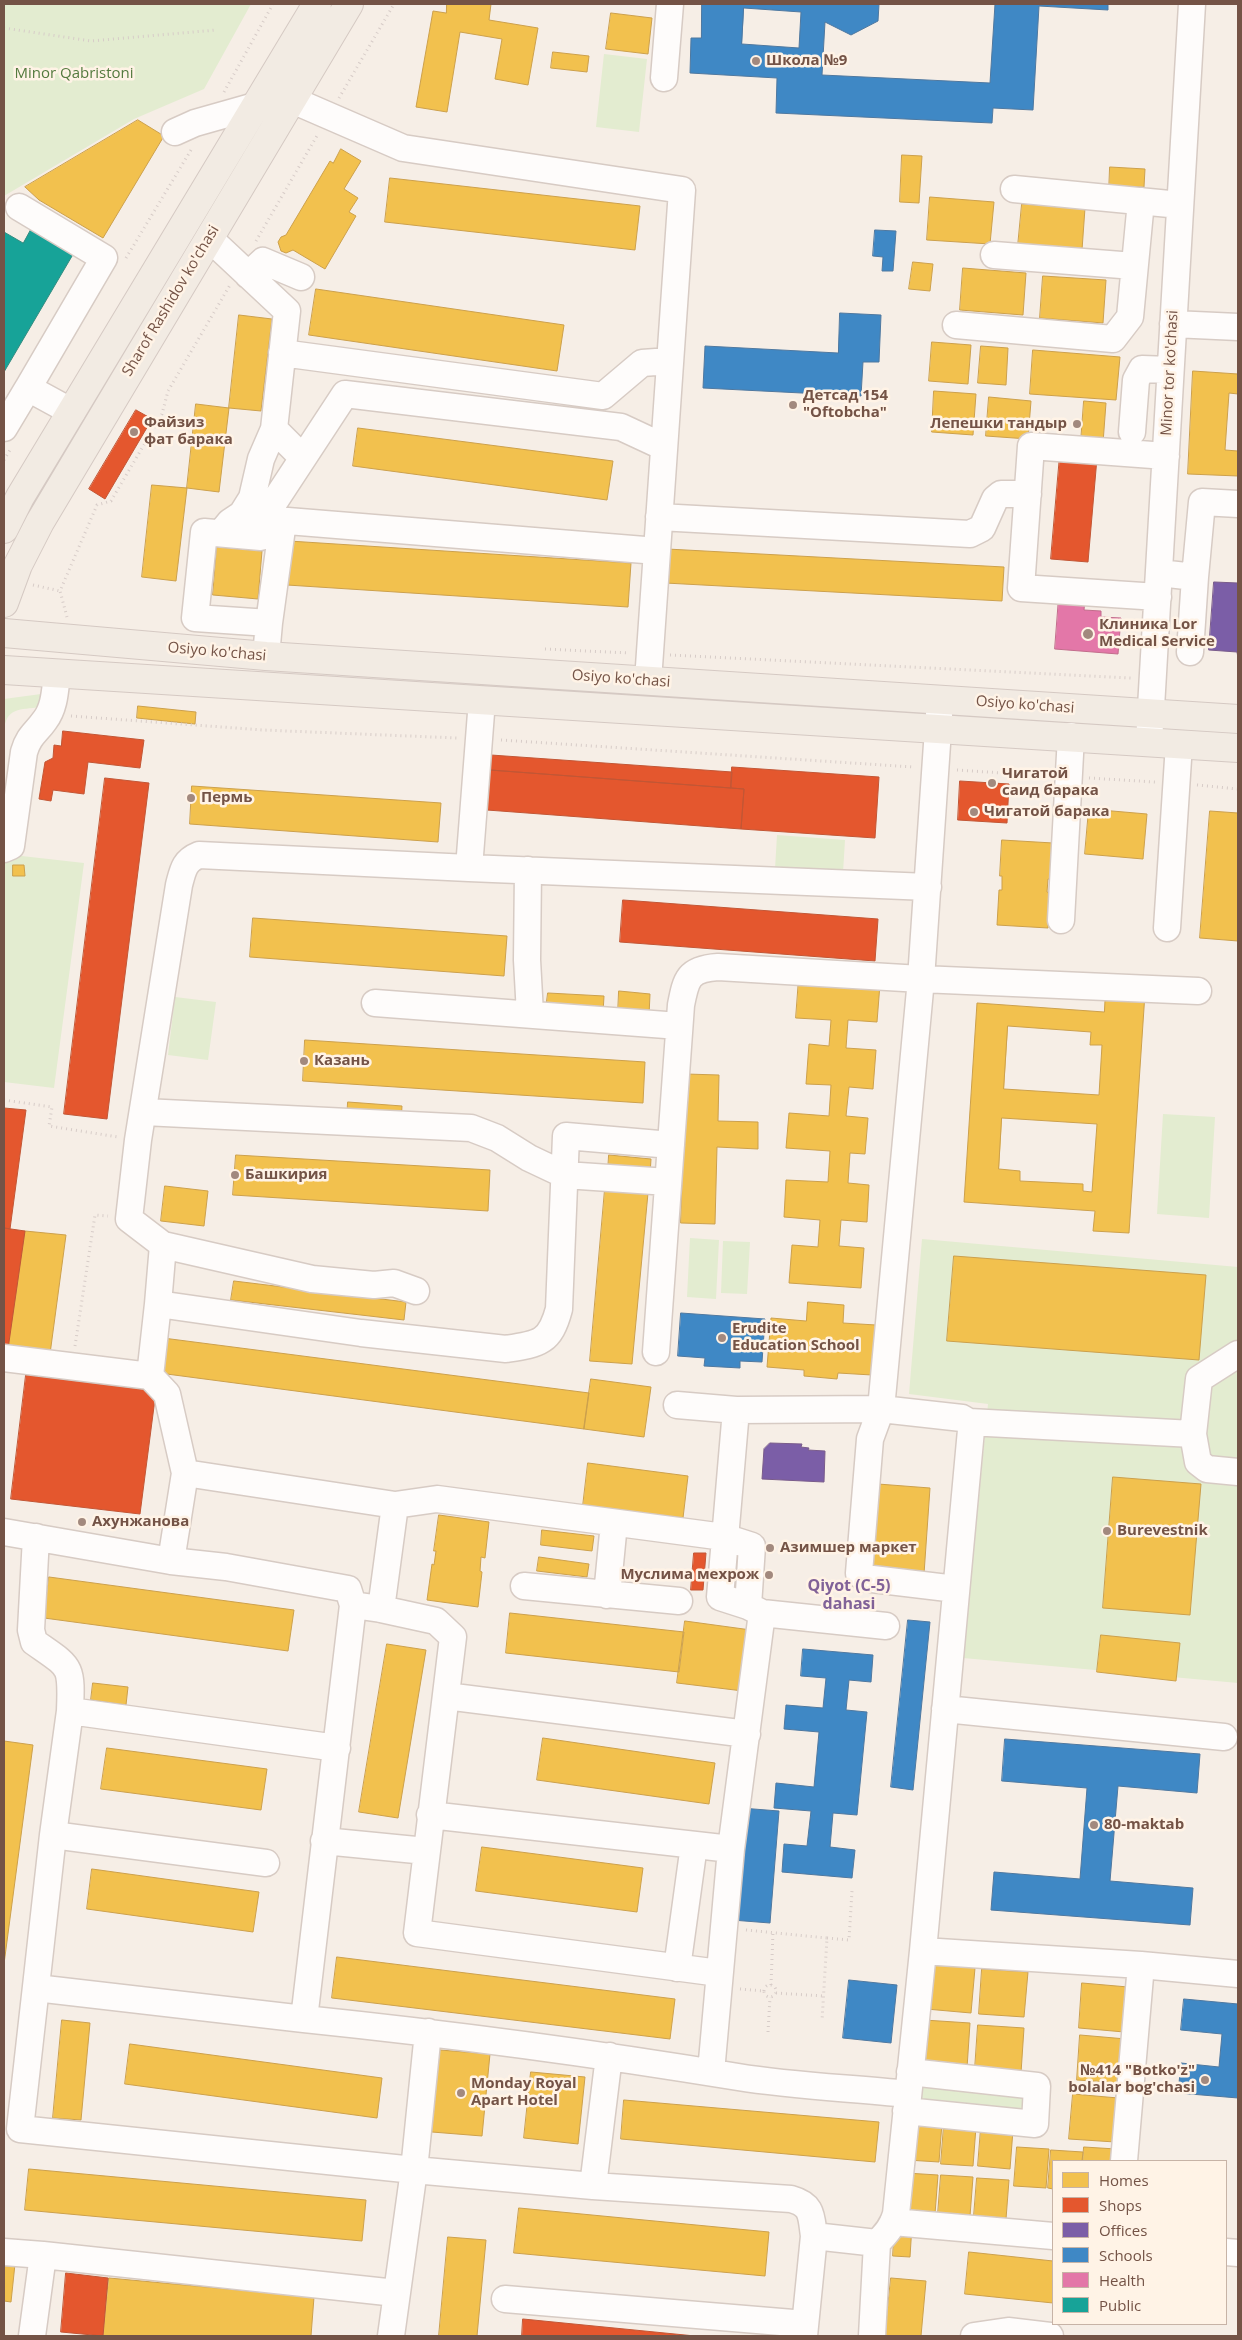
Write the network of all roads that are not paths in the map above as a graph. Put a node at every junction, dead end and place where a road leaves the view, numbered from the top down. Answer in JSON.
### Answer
{"nodes":[{"id":1,"x":317,"y":4,"type":"edge"},
{"id":2,"x":349,"y":4,"type":"edge"},
{"id":3,"x":670,"y":4,"type":"edge"},
{"id":4,"x":1192,"y":4,"type":"edge"},
{"id":5,"x":664,"y":78,"type":"dead end"},
{"id":6,"x":290,"y":99,"type":"junction"},
{"id":7,"x":255,"y":106,"type":"junction"},
{"id":8,"x":184,"y":140,"type":"road end"},
{"id":9,"x":1014,"y":189,"type":"dead end"},
{"id":10,"x":1140,"y":201,"type":"junction"},
{"id":11,"x":1180,"y":204,"type":"junction"},
{"id":12,"x":19,"y":208,"type":"dead end"},
{"id":13,"x":209,"y":238,"type":"junction"},
{"id":14,"x":994,"y":255,"type":"dead end"},
{"id":15,"x":1134,"y":266,"type":"junction"},
{"id":16,"x":244,"y":271,"type":"junction"},
{"id":17,"x":301,"y":276,"type":"dead end"},
{"id":18,"x":1173,"y":324,"type":"junction"},
{"id":19,"x":956,"y":325,"type":"dead end"},
{"id":20,"x":1238,"y":327,"type":"edge"},
{"id":21,"x":282,"y":353,"type":"junction"},
{"id":22,"x":670,"y":361,"type":"junction"},
{"id":23,"x":1170,"y":370,"type":"junction"},
{"id":24,"x":28,"y":388,"type":"junction"},
{"id":25,"x":72,"y":412,"type":"junction"},
{"id":26,"x":274,"y":429,"type":"junction"},
{"id":27,"x":1132,"y":432,"type":"dead end"},
{"id":28,"x":9,"y":436,"type":"edge"},
{"id":29,"x":664,"y":447,"type":"junction"},
{"id":30,"x":1166,"y":456,"type":"junction"},
{"id":31,"x":303,"y":458,"type":"junction"},
{"id":32,"x":1028,"y":494,"type":"junction"},
{"id":33,"x":1238,"y":504,"type":"edge"},
{"id":34,"x":659,"y":517,"type":"junction"},
{"id":35,"x":273,"y":520,"type":"junction"},
{"id":36,"x":4,"y":529,"type":"edge"},
{"id":37,"x":221,"y":533,"type":"junction"},
{"id":38,"x":657,"y":551,"type":"junction"},
{"id":39,"x":1195,"y":577,"type":"junction"},
{"id":40,"x":1158,"y":585,"type":"junction"},
{"id":41,"x":4,"y":603,"type":"edge"},
{"id":42,"x":269,"y":623,"type":"junction"},
{"id":43,"x":4,"y":633,"type":"edge"},
{"id":44,"x":1190,"y":652,"type":"dead end"},
{"id":45,"x":266,"y":656,"type":"junction"},
{"id":46,"x":4,"y":670,"type":"edge"},
{"id":47,"x":57,"y":674,"type":"junction"},
{"id":48,"x":648,"y":681,"type":"junction"},
{"id":49,"x":482,"y":700,"type":"junction"},
{"id":50,"x":940,"y":700,"type":"junction"},
{"id":51,"x":1151,"y":713,"type":"junction"},
{"id":52,"x":1238,"y":719,"type":"edge"},
{"id":53,"x":939,"y":728,"type":"junction"},
{"id":54,"x":1071,"y":736,"type":"junction"},
{"id":55,"x":1149,"y":742,"type":"junction"},
{"id":56,"x":1179,"y":744,"type":"junction"},
{"id":57,"x":1238,"y":748,"type":"edge"},
{"id":58,"x":4,"y":849,"type":"edge"},
{"id":59,"x":469,"y":868,"type":"junction"},
{"id":60,"x":528,"y":870,"type":"junction"},
{"id":61,"x":928,"y":887,"type":"junction"},
{"id":62,"x":1061,"y":920,"type":"dead end"},
{"id":63,"x":1167,"y":928,"type":"dead end"},
{"id":64,"x":920,"y":979,"type":"junction"},
{"id":65,"x":1198,"y":991,"type":"dead end"},
{"id":66,"x":375,"y":1003,"type":"dead end"},
{"id":67,"x":530,"y":1014,"type":"junction"},
{"id":68,"x":680,"y":1026,"type":"junction"},
{"id":69,"x":144,"y":1112,"type":"junction"},
{"id":70,"x":671,"y":1145,"type":"junction"},
{"id":71,"x":565,"y":1174,"type":"junction"},
{"id":72,"x":668,"y":1182,"type":"junction"},
{"id":73,"x":162,"y":1245,"type":"junction"},
{"id":74,"x":416,"y":1291,"type":"dead end"},
{"id":75,"x":158,"y":1304,"type":"junction"},
{"id":76,"x":656,"y":1352,"type":"dead end"},
{"id":77,"x":1238,"y":1354,"type":"edge"},
{"id":78,"x":4,"y":1358,"type":"edge"},
{"id":79,"x":150,"y":1376,"type":"junction"},
{"id":80,"x":677,"y":1405,"type":"dead end"},
{"id":81,"x":736,"y":1410,"type":"junction"},
{"id":82,"x":881,"y":1410,"type":"junction"},
{"id":83,"x":968,"y":1422,"type":"junction"},
{"id":84,"x":1193,"y":1434,"type":"junction"},
{"id":85,"x":1238,"y":1472,"type":"edge"},
{"id":86,"x":185,"y":1473,"type":"junction"},
{"id":87,"x":395,"y":1505,"type":"junction"},
{"id":88,"x":614,"y":1523,"type":"junction"},
{"id":89,"x":4,"y":1532,"type":"edge"},
{"id":90,"x":36,"y":1537,"type":"junction"},
{"id":91,"x":724,"y":1537,"type":"junction"},
{"id":92,"x":171,"y":1561,"type":"junction"},
{"id":93,"x":524,"y":1586,"type":"dead end"},
{"id":94,"x":956,"y":1589,"type":"junction"},
{"id":95,"x":607,"y":1595,"type":"junction"},
{"id":96,"x":679,"y":1601,"type":"dead end"},
{"id":97,"x":353,"y":1605,"type":"junction"},
{"id":98,"x":382,"y":1609,"type":"junction"},
{"id":99,"x":755,"y":1609,"type":"junction"},
{"id":100,"x":886,"y":1626,"type":"dead end"},
{"id":101,"x":446,"y":1696,"type":"junction"},
{"id":102,"x":945,"y":1709,"type":"junction"},
{"id":103,"x":70,"y":1711,"type":"junction"},
{"id":104,"x":747,"y":1734,"type":"junction"},
{"id":105,"x":1224,"y":1737,"type":"dead end"},
{"id":106,"x":337,"y":1748,"type":"junction"},
{"id":107,"x":430,"y":1815,"type":"junction"},
{"id":108,"x":53,"y":1835,"type":"junction"},
{"id":109,"x":324,"y":1841,"type":"junction"},
{"id":110,"x":694,"y":1845,"type":"junction"},
{"id":111,"x":731,"y":1849,"type":"junction"},
{"id":112,"x":426,"y":1851,"type":"junction"},
{"id":113,"x":266,"y":1863,"type":"dead end"},
{"id":114,"x":923,"y":1951,"type":"junction"},
{"id":115,"x":1141,"y":1965,"type":"junction"},
{"id":116,"x":676,"y":1968,"type":"junction"},
{"id":117,"x":719,"y":1973,"type":"junction"},
{"id":118,"x":1238,"y":1974,"type":"edge"},
{"id":119,"x":36,"y":1988,"type":"junction"},
{"id":120,"x":304,"y":2019,"type":"junction"},
{"id":121,"x":428,"y":2032,"type":"junction"},
{"id":122,"x":609,"y":2056,"type":"junction"},
{"id":123,"x":711,"y":2072,"type":"junction"},
{"id":124,"x":908,"y":2092,"type":"junction"},
{"id":125,"x":1124,"y":2160,"type":"edge"},
{"id":126,"x":414,"y":2170,"type":"junction"},
{"id":127,"x":593,"y":2186,"type":"junction"},
{"id":128,"x":894,"y":2222,"type":"junction"},
{"id":129,"x":814,"y":2236,"type":"junction"},
{"id":130,"x":1052,"y":2236,"type":"edge"},
{"id":131,"x":877,"y":2243,"type":"junction"},
{"id":132,"x":4,"y":2252,"type":"edge"},
{"id":133,"x":43,"y":2255,"type":"junction"},
{"id":134,"x":396,"y":2293,"type":"junction"},
{"id":135,"x":504,"y":2299,"type":"dead end"},
{"id":136,"x":805,"y":2330,"type":"edge"},
{"id":137,"x":32,"y":2336,"type":"edge"},
{"id":138,"x":391,"y":2336,"type":"edge"},
{"id":139,"x":872,"y":2336,"type":"edge"},
{"id":140,"x":974,"y":2336,"type":"edge"},
{"id":141,"x":1050,"y":2336,"type":"edge"}],
"edges":[{"from":1,"to":7,"type":"main road","name":"Sharof Rashidov ko'chasi"},
{"from":2,"to":6,"type":"main road","name":"Sharof Rashidov ko'chasi"},
{"from":3,"to":5,"type":"street"},
{"from":4,"to":11,"type":"street","name":"Minor tor ko'chasi"},
{"from":6,"to":13,"type":"main road","name":"Sharof Rashidov ko'chasi"},
{"from":6,"to":22,"type":"street"},
{"from":7,"to":8,"type":"street"},
{"from":7,"to":25,"type":"main road","name":"Sharof Rashidov ko'chasi"},
{"from":9,"to":10,"type":"street"},
{"from":10,"to":11,"type":"street"},
{"from":10,"to":15,"type":"street"},
{"from":11,"to":18,"type":"street","name":"Minor tor ko'chasi"},
{"from":12,"to":24,"type":"street"},
{"from":13,"to":16,"type":"street"},
{"from":13,"to":41,"type":"main road","name":"Sharof Rashidov ko'chasi"},
{"from":14,"to":15,"type":"street"},
{"from":15,"to":19,"type":"street"},
{"from":16,"to":17,"type":"street"},
{"from":16,"to":21,"type":"street"},
{"from":18,"to":20,"type":"street"},
{"from":18,"to":23,"type":"street","name":"Minor tor ko'chasi"},
{"from":21,"to":22,"type":"street"},
{"from":21,"to":26,"type":"street"},
{"from":22,"to":29,"type":"street"},
{"from":23,"to":27,"type":"street"},
{"from":23,"to":30,"type":"street","name":"Minor tor ko'chasi"},
{"from":24,"to":25,"type":"street"},
{"from":24,"to":28,"type":"street"},
{"from":25,"to":36,"type":"main road","name":"Sharof Rashidov ko'chasi"},
{"from":26,"to":31,"type":"street"},
{"from":26,"to":37,"type":"street"},
{"from":29,"to":31,"type":"street"},
{"from":29,"to":34,"type":"street"},
{"from":30,"to":32,"type":"street"},
{"from":30,"to":40,"type":"street","name":"Minor tor ko'chasi"},
{"from":31,"to":35,"type":"street"},
{"from":32,"to":34,"type":"street"},
{"from":32,"to":40,"type":"street"},
{"from":33,"to":39,"type":"street"},
{"from":34,"to":38,"type":"street"},
{"from":35,"to":37,"type":"street"},
{"from":35,"to":38,"type":"street"},
{"from":35,"to":42,"type":"street"},
{"from":37,"to":42,"type":"street"},
{"from":38,"to":48,"type":"street"},
{"from":39,"to":40,"type":"street"},
{"from":39,"to":44,"type":"street"},
{"from":40,"to":51,"type":"street","name":"Minor tor ko'chasi"},
{"from":42,"to":45,"type":"street"},
{"from":43,"to":45,"type":"main road","name":"Osiyo ko'chasi"},
{"from":45,"to":48,"type":"main road","name":"Osiyo ko'chasi"},
{"from":46,"to":47,"type":"main road","name":"Osiyo ko'chasi"},
{"from":47,"to":49,"type":"main road","name":"Osiyo ko'chasi"},
{"from":47,"to":58,"type":"street"},
{"from":48,"to":50,"type":"main road","name":"Osiyo ko'chasi"},
{"from":49,"to":53,"type":"main road","name":"Osiyo ko'chasi"},
{"from":49,"to":59,"type":"street"},
{"from":50,"to":51,"type":"main road","name":"Osiyo ko'chasi"},
{"from":50,"to":53,"type":"street"},
{"from":51,"to":52,"type":"main road","name":"Osiyo ko'chasi"},
{"from":51,"to":55,"type":"street","name":"Minor tor ko'chasi"},
{"from":53,"to":54,"type":"main road","name":"Osiyo ko'chasi"},
{"from":53,"to":61,"type":"street"},
{"from":54,"to":55,"type":"main road","name":"Osiyo ko'chasi"},
{"from":54,"to":62,"type":"street"},
{"from":55,"to":56,"type":"main road","name":"Osiyo ko'chasi"},
{"from":56,"to":57,"type":"main road","name":"Osiyo ko'chasi"},
{"from":56,"to":63,"type":"street"},
{"from":59,"to":60,"type":"street"},
{"from":59,"to":69,"type":"street"},
{"from":60,"to":61,"type":"street"},
{"from":60,"to":67,"type":"street"},
{"from":61,"to":64,"type":"street"},
{"from":64,"to":65,"type":"street"},
{"from":64,"to":68,"type":"street"},
{"from":64,"to":82,"type":"street"},
{"from":66,"to":67,"type":"street"},
{"from":67,"to":68,"type":"street"},
{"from":68,"to":70,"type":"street"},
{"from":69,"to":71,"type":"street"},
{"from":69,"to":73,"type":"street"},
{"from":70,"to":71,"type":"street"},
{"from":70,"to":72,"type":"street"},
{"from":71,"to":72,"type":"street"},
{"from":71,"to":75,"type":"street"},
{"from":72,"to":76,"type":"street"},
{"from":73,"to":74,"type":"street"},
{"from":73,"to":75,"type":"street"},
{"from":75,"to":79,"type":"street"},
{"from":77,"to":84,"type":"street"},
{"from":78,"to":79,"type":"street"},
{"from":79,"to":86,"type":"street"},
{"from":80,"to":81,"type":"street"},
{"from":81,"to":82,"type":"street"},
{"from":81,"to":91,"type":"street"},
{"from":82,"to":83,"type":"street"},
{"from":82,"to":94,"type":"street"},
{"from":83,"to":84,"type":"street"},
{"from":83,"to":94,"type":"street"},
{"from":84,"to":85,"type":"street"},
{"from":86,"to":87,"type":"street"},
{"from":86,"to":92,"type":"street"},
{"from":87,"to":88,"type":"street"},
{"from":87,"to":98,"type":"street"},
{"from":88,"to":91,"type":"street"},
{"from":88,"to":95,"type":"street"},
{"from":89,"to":90,"type":"street"},
{"from":90,"to":92,"type":"street"},
{"from":90,"to":103,"type":"street"},
{"from":91,"to":99,"type":"street"},
{"from":92,"to":97,"type":"street"},
{"from":93,"to":95,"type":"street"},
{"from":94,"to":102,"type":"street"},
{"from":95,"to":96,"type":"street"},
{"from":97,"to":98,"type":"street"},
{"from":97,"to":106,"type":"street"},
{"from":98,"to":101,"type":"street"},
{"from":99,"to":100,"type":"street"},
{"from":99,"to":104,"type":"street"},
{"from":101,"to":104,"type":"street"},
{"from":101,"to":107,"type":"street"},
{"from":102,"to":105,"type":"street"},
{"from":102,"to":114,"type":"street"},
{"from":103,"to":106,"type":"street"},
{"from":103,"to":108,"type":"street"},
{"from":104,"to":111,"type":"street"},
{"from":106,"to":109,"type":"street"},
{"from":107,"to":110,"type":"street"},
{"from":107,"to":112,"type":"street"},
{"from":108,"to":113,"type":"street"},
{"from":108,"to":119,"type":"street"},
{"from":109,"to":112,"type":"street"},
{"from":109,"to":120,"type":"street"},
{"from":110,"to":111,"type":"street"},
{"from":110,"to":116,"type":"street"},
{"from":111,"to":117,"type":"street"},
{"from":112,"to":116,"type":"street"},
{"from":114,"to":115,"type":"street"},
{"from":114,"to":124,"type":"street"},
{"from":115,"to":118,"type":"street"},
{"from":115,"to":125,"type":"street"},
{"from":116,"to":117,"type":"street"},
{"from":117,"to":123,"type":"street"},
{"from":119,"to":120,"type":"street"},
{"from":119,"to":126,"type":"street"},
{"from":120,"to":121,"type":"street"},
{"from":121,"to":122,"type":"street"},
{"from":121,"to":126,"type":"street"},
{"from":122,"to":123,"type":"street"},
{"from":122,"to":127,"type":"street"},
{"from":123,"to":124,"type":"street"},
{"from":124,"to":128,"type":"street"},
{"from":126,"to":127,"type":"street"},
{"from":126,"to":134,"type":"street"},
{"from":127,"to":129,"type":"street"},
{"from":128,"to":130,"type":"street"},
{"from":128,"to":131,"type":"street"},
{"from":129,"to":131,"type":"street"},
{"from":129,"to":136,"type":"street"},
{"from":131,"to":139,"type":"street"},
{"from":132,"to":133,"type":"street"},
{"from":133,"to":134,"type":"street"},
{"from":133,"to":137,"type":"street"},
{"from":134,"to":138,"type":"street"},
{"from":135,"to":136,"type":"street"},
{"from":140,"to":141,"type":"street"}]}
